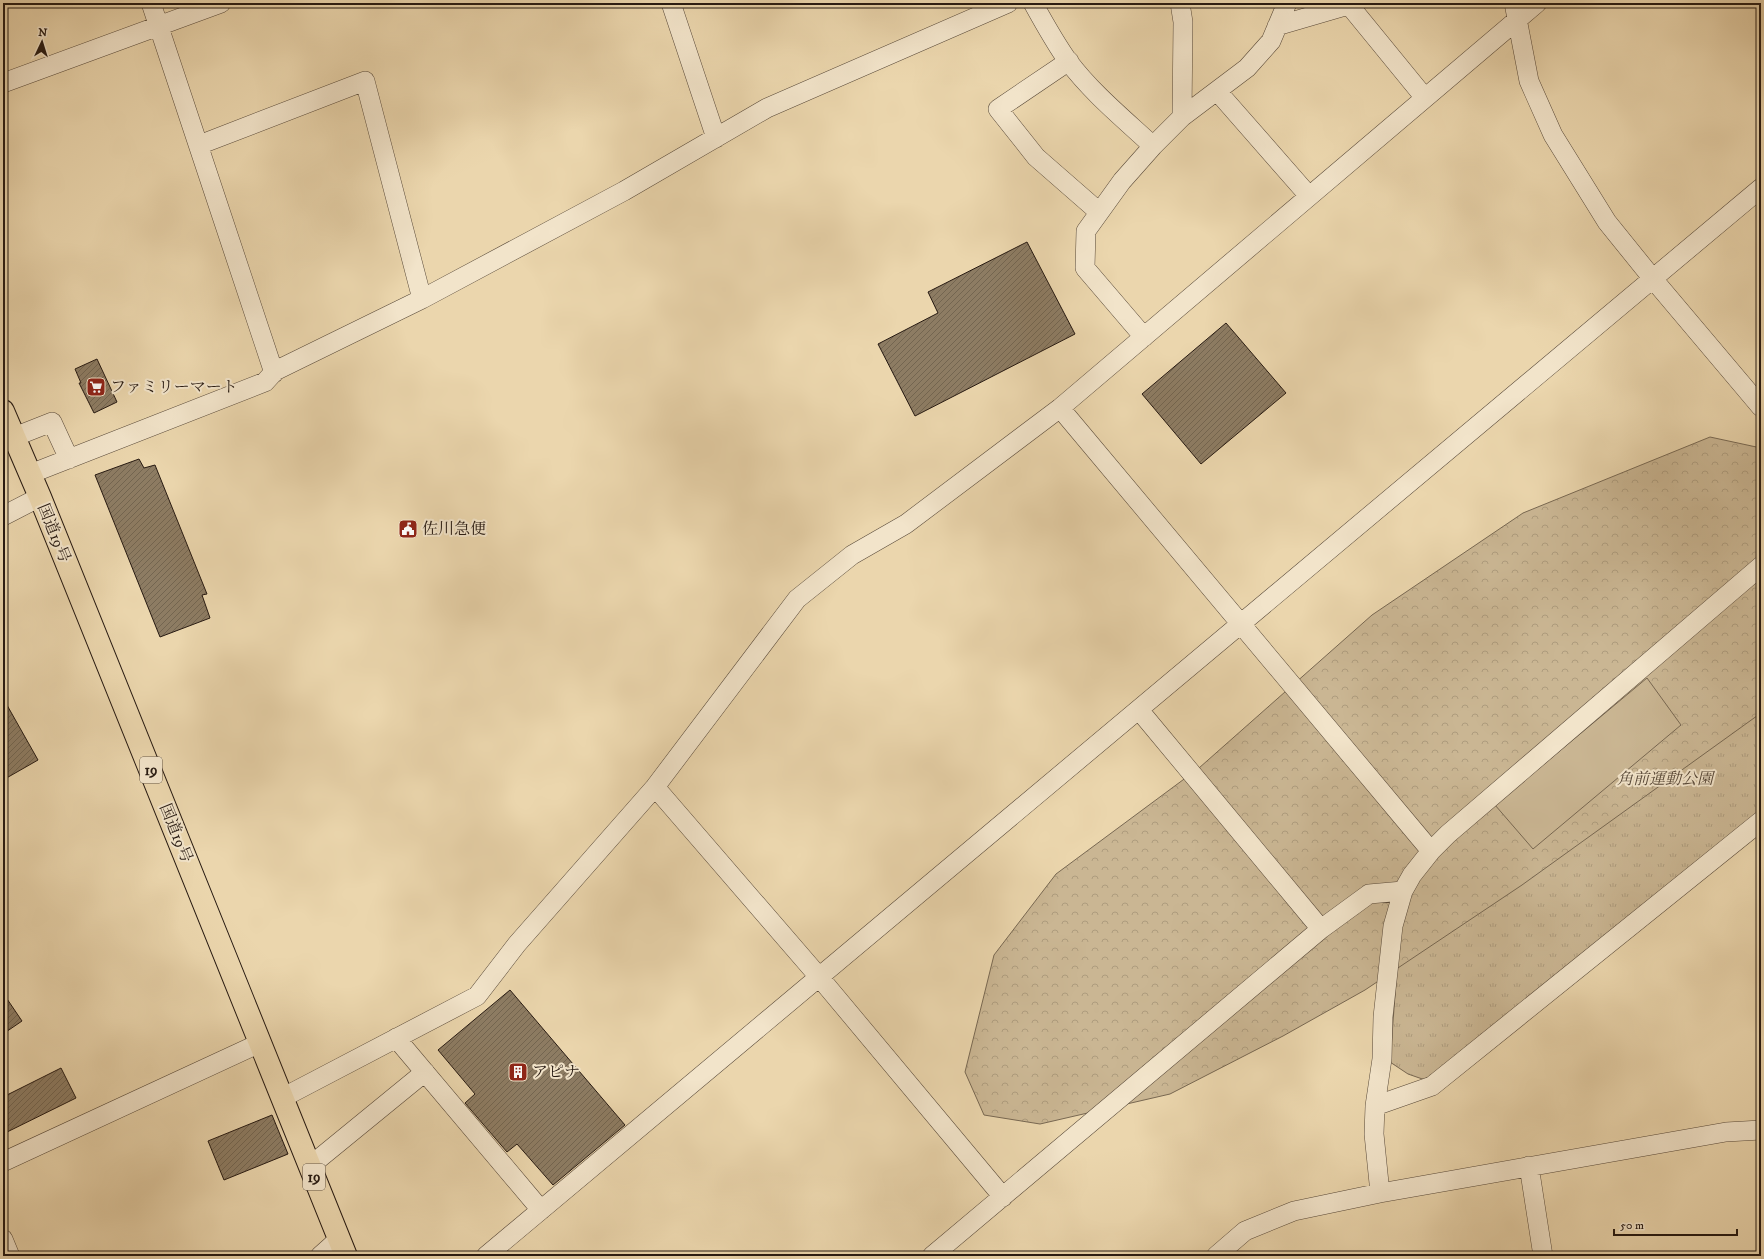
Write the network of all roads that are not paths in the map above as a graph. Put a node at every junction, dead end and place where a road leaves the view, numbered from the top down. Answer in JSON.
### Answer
{"nodes":[{"id":1,"x":151,"y":3,"type":"edge"},
{"id":2,"x":221,"y":3,"type":"edge"},
{"id":3,"x":671,"y":3,"type":"edge"},
{"id":4,"x":1008,"y":3,"type":"edge"},
{"id":5,"x":1033,"y":3,"type":"edge"},
{"id":6,"x":1180,"y":3,"type":"edge"},
{"id":7,"x":1287,"y":3,"type":"edge"},
{"id":8,"x":1537,"y":3,"type":"edge"},
{"id":9,"x":1515,"y":12,"type":"edge"},
{"id":10,"x":1277,"y":26,"type":"junction"},
{"id":11,"x":160,"y":27,"type":"junction"},
{"id":12,"x":1069,"y":61,"type":"junction"},
{"id":13,"x":3,"y":83,"type":"edge"},
{"id":14,"x":1217,"y":91,"type":"junction"},
{"id":15,"x":1425,"y":98,"type":"junction"},
{"id":16,"x":1182,"y":117,"type":"junction"},
{"id":17,"x":716,"y":138,"type":"junction"},
{"id":18,"x":199,"y":145,"type":"junction"},
{"id":19,"x":1153,"y":146,"type":"junction"},
{"id":20,"x":1761,"y":188,"type":"edge"},
{"id":21,"x":1309,"y":196,"type":"junction"},
{"id":22,"x":1099,"y":212,"type":"junction"},
{"id":23,"x":1653,"y":279,"type":"junction"},
{"id":24,"x":422,"y":299,"type":"junction"},
{"id":25,"x":1144,"y":337,"type":"junction"},
{"id":26,"x":274,"y":373,"type":"junction"},
{"id":27,"x":1761,"y":406,"type":"edge"},
{"id":28,"x":1060,"y":408,"type":"junction"},
{"id":29,"x":3,"y":411,"type":"edge"},
{"id":30,"x":14,"y":437,"type":"junction"},
{"id":31,"x":69,"y":459,"type":"junction"},
{"id":32,"x":30,"y":474,"type":"junction"},
{"id":33,"x":40,"y":497,"type":"junction"},
{"id":34,"x":3,"y":516,"type":"edge"},
{"id":35,"x":1761,"y":566,"type":"edge"},
{"id":36,"x":1242,"y":624,"type":"junction"},
{"id":37,"x":1139,"y":710,"type":"junction"},
{"id":38,"x":655,"y":787,"type":"junction"},
{"id":39,"x":1761,"y":821,"type":"edge"},
{"id":40,"x":1431,"y":851,"type":"junction"},
{"id":41,"x":1403,"y":891,"type":"junction"},
{"id":42,"x":1321,"y":929,"type":"junction"},
{"id":43,"x":820,"y":978,"type":"junction"},
{"id":44,"x":396,"y":1038,"type":"junction"},
{"id":45,"x":260,"y":1044,"type":"junction"},
{"id":46,"x":425,"y":1072,"type":"junction"},
{"id":47,"x":282,"y":1098,"type":"junction"},
{"id":48,"x":1375,"y":1106,"type":"junction"},
{"id":49,"x":1761,"y":1130,"type":"edge"},
{"id":50,"x":3,"y":1162,"type":"edge"},
{"id":51,"x":310,"y":1166,"type":"junction"},
{"id":52,"x":1529,"y":1166,"type":"junction"},
{"id":53,"x":1380,"y":1192,"type":"junction"},
{"id":54,"x":1003,"y":1196,"type":"junction"},
{"id":55,"x":541,"y":1210,"type":"junction"},
{"id":56,"x":3,"y":1239,"type":"edge"},
{"id":57,"x":342,"y":1247,"type":"edge"},
{"id":58,"x":10,"y":1256,"type":"edge"},
{"id":59,"x":320,"y":1256,"type":"edge"},
{"id":60,"x":486,"y":1256,"type":"edge"},
{"id":61,"x":932,"y":1256,"type":"edge"},
{"id":62,"x":1216,"y":1256,"type":"edge"},
{"id":63,"x":1543,"y":1256,"type":"edge"}],
"edges":[{"from":1,"to":11,"type":"street"},
{"from":2,"to":11,"type":"street"},
{"from":3,"to":17,"type":"street"},
{"from":4,"to":17,"type":"street"},
{"from":5,"to":12,"type":"street"},
{"from":6,"to":16,"type":"street"},
{"from":7,"to":10,"type":"street"},
{"from":8,"to":9,"type":"street"},
{"from":9,"to":15,"type":"street"},
{"from":9,"to":23,"type":"street"},
{"from":10,"to":14,"type":"street"},
{"from":10,"to":15,"type":"street"},
{"from":11,"to":13,"type":"street"},
{"from":11,"to":18,"type":"street"},
{"from":12,"to":19,"type":"street"},
{"from":12,"to":22,"type":"street"},
{"from":14,"to":16,"type":"street"},
{"from":14,"to":21,"type":"street"},
{"from":15,"to":21,"type":"street"},
{"from":16,"to":19,"type":"street"},
{"from":17,"to":24,"type":"street"},
{"from":18,"to":24,"type":"street"},
{"from":18,"to":26,"type":"street"},
{"from":19,"to":22,"type":"street"},
{"from":20,"to":23,"type":"street"},
{"from":21,"to":25,"type":"street"},
{"from":22,"to":25,"type":"street"},
{"from":23,"to":27,"type":"street"},
{"from":23,"to":36,"type":"street"},
{"from":24,"to":26,"type":"street"},
{"from":25,"to":28,"type":"street"},
{"from":26,"to":31,"type":"street"},
{"from":28,"to":36,"type":"street"},
{"from":28,"to":38,"type":"street"},
{"from":29,"to":30,"type":"highway","name":"国道19号","number":"19"},
{"from":30,"to":31,"type":"street"},
{"from":30,"to":32,"type":"highway","name":"国道19号","number":"19"},
{"from":31,"to":32,"type":"street"},
{"from":32,"to":33,"type":"highway","name":"国道19号","number":"19"},
{"from":33,"to":34,"type":"street"},
{"from":33,"to":45,"type":"highway","name":"国道19号","number":"19"},
{"from":35,"to":40,"type":"street"},
{"from":36,"to":37,"type":"street"},
{"from":36,"to":40,"type":"street"},
{"from":37,"to":42,"type":"street"},
{"from":37,"to":43,"type":"street"},
{"from":38,"to":43,"type":"street"},
{"from":38,"to":44,"type":"street"},
{"from":39,"to":48,"type":"street"},
{"from":40,"to":41,"type":"street"},
{"from":41,"to":42,"type":"street"},
{"from":41,"to":48,"type":"street"},
{"from":42,"to":54,"type":"street"},
{"from":43,"to":54,"type":"street"},
{"from":43,"to":55,"type":"street"},
{"from":44,"to":46,"type":"street"},
{"from":44,"to":47,"type":"street"},
{"from":45,"to":47,"type":"highway","name":"国道19号","number":"19"},
{"from":45,"to":50,"type":"street"},
{"from":46,"to":51,"type":"street"},
{"from":46,"to":55,"type":"street"},
{"from":47,"to":51,"type":"highway","name":"国道19号","number":"19"},
{"from":48,"to":53,"type":"street"},
{"from":49,"to":52,"type":"street"},
{"from":51,"to":57,"type":"highway","name":"国道19号","number":"19"},
{"from":52,"to":53,"type":"street"},
{"from":52,"to":63,"type":"street"},
{"from":53,"to":62,"type":"street"},
{"from":54,"to":61,"type":"street"},
{"from":55,"to":60,"type":"street"},
{"from":56,"to":58,"type":"street"},
{"from":57,"to":59,"type":"street"}]}
